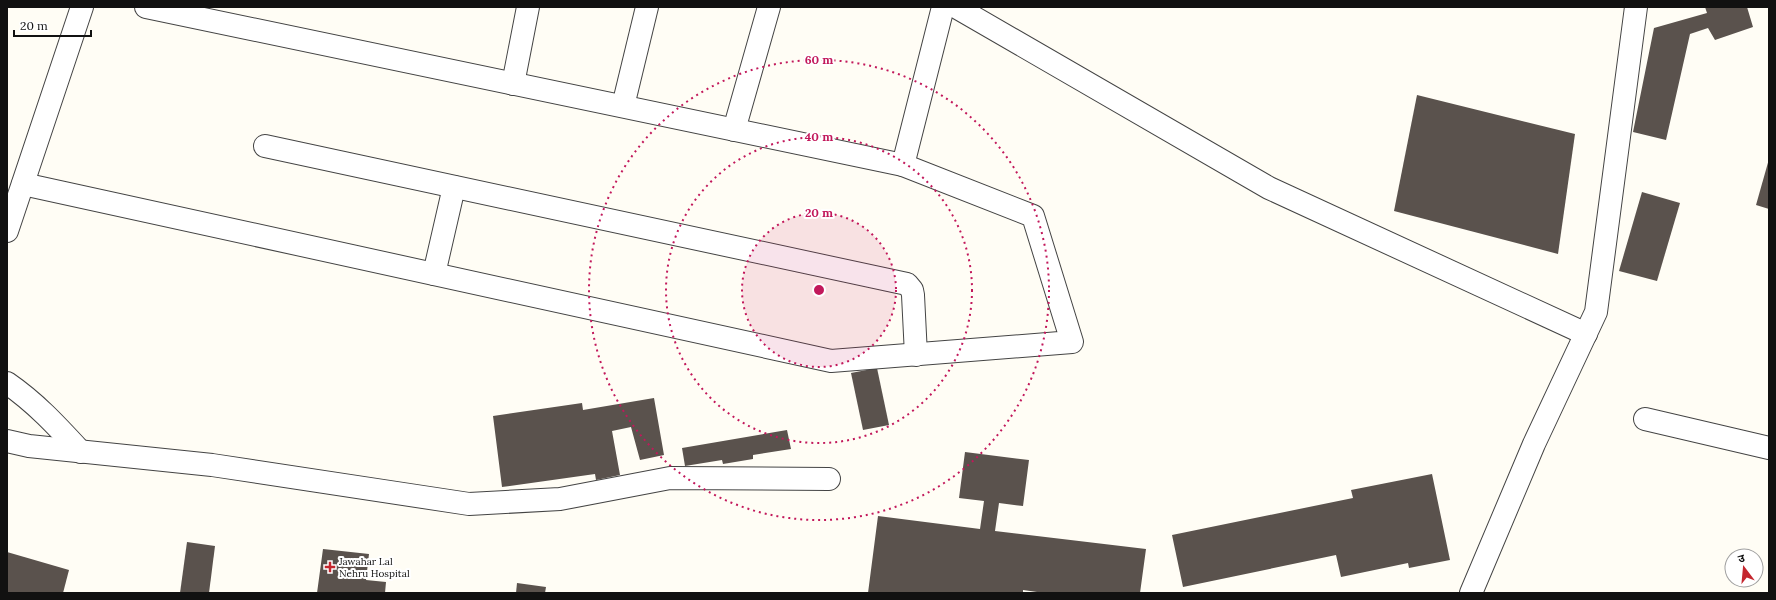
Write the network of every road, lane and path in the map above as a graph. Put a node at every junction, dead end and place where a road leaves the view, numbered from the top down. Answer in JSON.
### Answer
{"nodes":[{"id":1,"x":82,"y":7,"type":"edge"},
{"id":2,"x":146,"y":7,"type":"edge"},
{"id":3,"x":528,"y":7,"type":"edge"},
{"id":4,"x":647,"y":7,"type":"edge"},
{"id":5,"x":769,"y":7,"type":"edge"},
{"id":6,"x":944,"y":7,"type":"edge"},
{"id":7,"x":956,"y":7,"type":"edge"},
{"id":8,"x":1636,"y":7,"type":"edge"},
{"id":9,"x":512,"y":84,"type":"junction"},
{"id":10,"x":623,"y":106,"type":"junction"},
{"id":11,"x":734,"y":130,"type":"junction"},
{"id":12,"x":265,"y":146,"type":"dead end"},
{"id":13,"x":903,"y":165,"type":"junction"},
{"id":14,"x":23,"y":184,"type":"junction"},
{"id":15,"x":454,"y":187,"type":"junction"},
{"id":16,"x":7,"y":231,"type":"edge"},
{"id":17,"x":434,"y":274,"type":"junction"},
{"id":18,"x":1586,"y":334,"type":"junction"},
{"id":19,"x":916,"y":354,"type":"junction"},
{"id":20,"x":7,"y":383,"type":"edge"},
{"id":21,"x":1645,"y":419,"type":"dead end"},
{"id":22,"x":7,"y":441,"type":"edge"},
{"id":23,"x":29,"y":446,"type":"junction"},
{"id":24,"x":1769,"y":448,"type":"edge"},
{"id":25,"x":7,"y":450,"type":"edge"},
{"id":26,"x":81,"y":452,"type":"junction"},
{"id":27,"x":829,"y":480,"type":"dead end"},
{"id":28,"x":1471,"y":593,"type":"edge"}],
"edges":[{"from":1,"to":14,"type":"street"},
{"from":2,"to":9,"type":"street"},
{"from":3,"to":9,"type":"street"},
{"from":4,"to":10,"type":"street"},
{"from":5,"to":11,"type":"street"},
{"from":6,"to":13,"type":"street"},
{"from":7,"to":18,"type":"street"},
{"from":8,"to":18,"type":"street"},
{"from":9,"to":10,"type":"street"},
{"from":10,"to":11,"type":"street"},
{"from":11,"to":13,"type":"street"},
{"from":12,"to":15,"type":"street"},
{"from":13,"to":19,"type":"street"},
{"from":14,"to":16,"type":"street"},
{"from":14,"to":17,"type":"street"},
{"from":15,"to":17,"type":"street"},
{"from":15,"to":19,"type":"street"},
{"from":17,"to":19,"type":"street"},
{"from":18,"to":28,"type":"street"},
{"from":20,"to":26,"type":"street"},
{"from":21,"to":24,"type":"street"},
{"from":22,"to":23,"type":"street"},
{"from":23,"to":25,"type":"street"},
{"from":23,"to":26,"type":"street"},
{"from":26,"to":27,"type":"street"}]}
